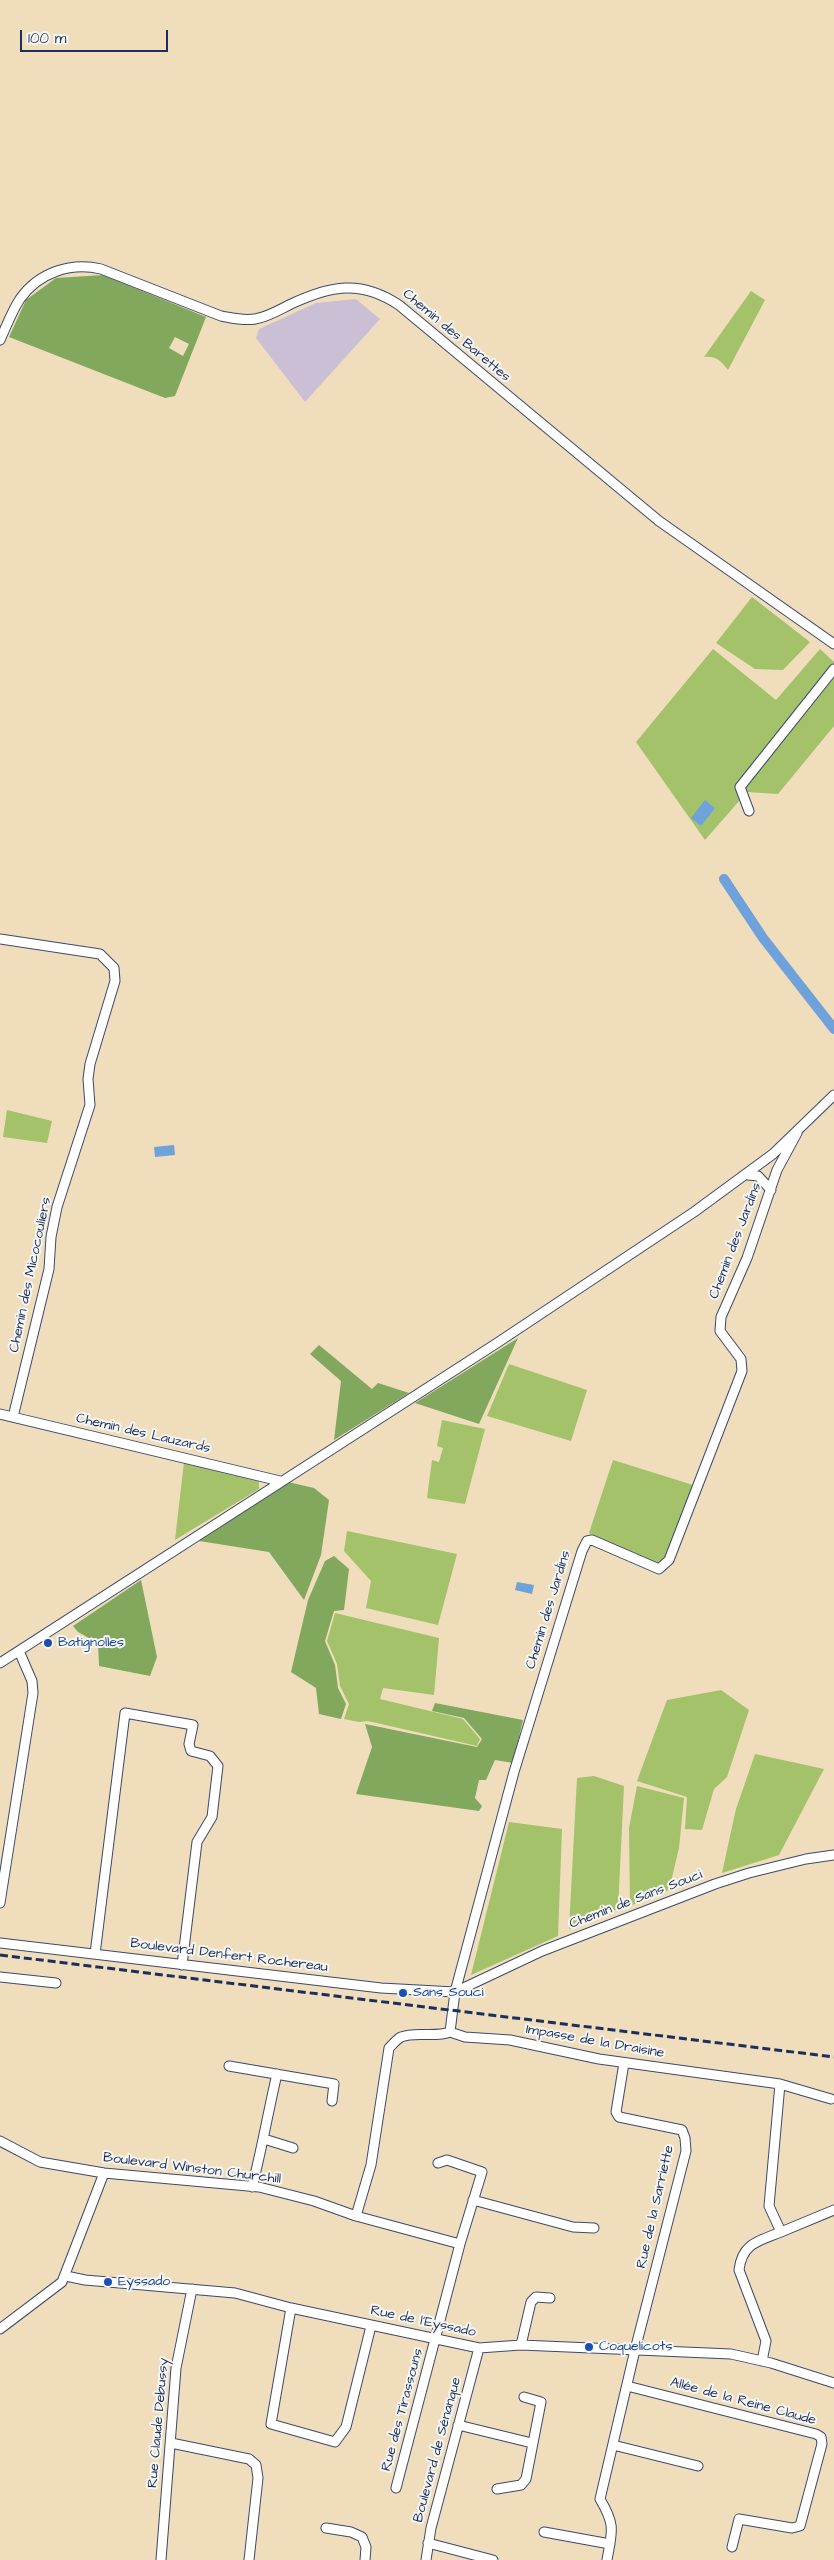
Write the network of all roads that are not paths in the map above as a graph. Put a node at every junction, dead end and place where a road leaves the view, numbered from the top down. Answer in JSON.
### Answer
{"nodes":[{"id":1,"x":0,"y":340,"type":"edge"},
{"id":2,"x":834,"y":644,"type":"edge"},
{"id":3,"x":834,"y":669,"type":"edge"},
{"id":4,"x":749,"y":811,"type":"dead end"},
{"id":5,"x":0,"y":939,"type":"edge"},
{"id":6,"x":834,"y":1095,"type":"edge"},
{"id":7,"x":797,"y":1133,"type":"junction"},
{"id":8,"x":748,"y":1175,"type":"junction"},
{"id":9,"x":771,"y":1190,"type":"junction"},
{"id":10,"x":0,"y":1414,"type":"edge"},
{"id":11,"x":13,"y":1417,"type":"junction"},
{"id":12,"x":280,"y":1481,"type":"junction"},
{"id":13,"x":20,"y":1651,"type":"junction"},
{"id":14,"x":0,"y":1663,"type":"edge"},
{"id":15,"x":834,"y":1855,"type":"edge"},
{"id":16,"x":0,"y":1904,"type":"edge"},
{"id":17,"x":0,"y":1943,"type":"edge"},
{"id":18,"x":95,"y":1954,"type":"junction"},
{"id":19,"x":182,"y":1965,"type":"junction"},
{"id":20,"x":0,"y":1977,"type":"edge"},
{"id":21,"x":56,"y":1983,"type":"dead end"},
{"id":22,"x":455,"y":1992,"type":"junction"},
{"id":23,"x":450,"y":2032,"type":"junction"},
{"id":24,"x":624,"y":2063,"type":"junction"},
{"id":25,"x":229,"y":2066,"type":"dead end"},
{"id":26,"x":277,"y":2074,"type":"junction"},
{"id":27,"x":780,"y":2084,"type":"junction"},
{"id":28,"x":831,"y":2099,"type":"dead end"},
{"id":29,"x":332,"y":2101,"type":"dead end"},
{"id":30,"x":264,"y":2138,"type":"junction"},
{"id":31,"x":0,"y":2141,"type":"edge"},
{"id":32,"x":293,"y":2148,"type":"dead end"},
{"id":33,"x":438,"y":2162,"type":"dead end"},
{"id":34,"x":104,"y":2173,"type":"junction"},
{"id":35,"x":252,"y":2187,"type":"junction"},
{"id":36,"x":473,"y":2200,"type":"junction"},
{"id":37,"x":834,"y":2210,"type":"edge"},
{"id":38,"x":356,"y":2216,"type":"junction"},
{"id":39,"x":594,"y":2228,"type":"dead end"},
{"id":40,"x":781,"y":2232,"type":"junction"},
{"id":41,"x":460,"y":2244,"type":"junction"},
{"id":42,"x":66,"y":2276,"type":"junction"},
{"id":43,"x":192,"y":2289,"type":"junction"},
{"id":44,"x":550,"y":2298,"type":"dead end"},
{"id":45,"x":291,"y":2308,"type":"junction"},
{"id":46,"x":371,"y":2326,"type":"junction"},
{"id":47,"x":0,"y":2329,"type":"edge"},
{"id":48,"x":437,"y":2339,"type":"junction"},
{"id":49,"x":521,"y":2345,"type":"junction"},
{"id":50,"x":478,"y":2348,"type":"junction"},
{"id":51,"x":635,"y":2350,"type":"junction"},
{"id":52,"x":762,"y":2361,"type":"junction"},
{"id":53,"x":834,"y":2383,"type":"edge"},
{"id":54,"x":627,"y":2386,"type":"junction"},
{"id":55,"x":524,"y":2397,"type":"dead end"},
{"id":56,"x":458,"y":2425,"type":"junction"},
{"id":57,"x":171,"y":2443,"type":"junction"},
{"id":58,"x":532,"y":2443,"type":"junction"},
{"id":59,"x":613,"y":2445,"type":"junction"},
{"id":60,"x":698,"y":2466,"type":"dead end"},
{"id":61,"x":396,"y":2488,"type":"dead end"},
{"id":62,"x":497,"y":2489,"type":"dead end"},
{"id":63,"x":326,"y":2528,"type":"dead end"},
{"id":64,"x":544,"y":2532,"type":"dead end"},
{"id":65,"x":428,"y":2543,"type":"junction"},
{"id":66,"x":610,"y":2544,"type":"junction"},
{"id":67,"x":732,"y":2547,"type":"dead end"},
{"id":68,"x":161,"y":2560,"type":"edge"},
{"id":69,"x":249,"y":2560,"type":"edge"},
{"id":70,"x":365,"y":2560,"type":"edge"},
{"id":71,"x":426,"y":2560,"type":"edge"},
{"id":72,"x":492,"y":2560,"type":"edge"},
{"id":73,"x":607,"y":2560,"type":"edge"}],
"edges":[{"from":1,"to":2,"type":"street","name":"Chemin des Barettes"},
{"from":3,"to":4,"type":"street"},
{"from":5,"to":11,"type":"street","name":"Chemin des Micocouliers"},
{"from":6,"to":7,"type":"street"},
{"from":7,"to":8,"type":"street"},
{"from":7,"to":9,"type":"street","name":"Chemin des Jardins"},
{"from":8,"to":9,"type":"street"},
{"from":8,"to":12,"type":"street"},
{"from":9,"to":22,"type":"street","name":"Chemin des Jardins"},
{"from":10,"to":11,"type":"street","name":"Chemin des Lauzards"},
{"from":11,"to":12,"type":"street","name":"Chemin des Lauzards"},
{"from":12,"to":13,"type":"street"},
{"from":13,"to":14,"type":"street"},
{"from":13,"to":16,"type":"street"},
{"from":15,"to":22,"type":"street","name":"Chemin de Sans Souci"},
{"from":17,"to":18,"type":"street","name":"Boulevard Denfert Rochereau"},
{"from":18,"to":19,"type":"street","name":"Boulevard Denfert Rochereau"},
{"from":18,"to":19,"type":"street"},
{"from":19,"to":22,"type":"street","name":"Boulevard Denfert Rochereau"},
{"from":20,"to":21,"type":"street"},
{"from":22,"to":23,"type":"street"},
{"from":23,"to":24,"type":"street","name":"Impasse de la Draisine"},
{"from":23,"to":38,"type":"street"},
{"from":24,"to":27,"type":"street","name":"Impasse de la Draisine"},
{"from":24,"to":51,"type":"street","name":"Rue de la Sarriette"},
{"from":25,"to":26,"type":"street"},
{"from":26,"to":29,"type":"street"},
{"from":26,"to":30,"type":"street"},
{"from":27,"to":28,"type":"street","name":"Impasse de la Draisine"},
{"from":27,"to":40,"type":"street"},
{"from":30,"to":32,"type":"street"},
{"from":30,"to":35,"type":"street"},
{"from":31,"to":34,"type":"street","name":"Boulevard Winston Churchill"},
{"from":33,"to":36,"type":"street","name":"Rue des Tirassouns"},
{"from":34,"to":35,"type":"street","name":"Boulevard Winston Churchill"},
{"from":34,"to":42,"type":"street"},
{"from":35,"to":38,"type":"street","name":"Boulevard Winston Churchill"},
{"from":36,"to":39,"type":"street"},
{"from":36,"to":41,"type":"street","name":"Rue des Tirassouns"},
{"from":37,"to":40,"type":"street"},
{"from":38,"to":41,"type":"street","name":"Boulevard Winston Churchill"},
{"from":40,"to":52,"type":"street"},
{"from":41,"to":48,"type":"street","name":"Rue des Tirassouns"},
{"from":42,"to":43,"type":"street","name":"Rue de l'Eyssado"},
{"from":42,"to":47,"type":"street"},
{"from":43,"to":45,"type":"street","name":"Rue de l'Eyssado"},
{"from":43,"to":57,"type":"street","name":"Rue Claude Debussy"},
{"from":44,"to":49,"type":"street"},
{"from":45,"to":46,"type":"street","name":"Rue de l'Eyssado"},
{"from":45,"to":46,"type":"street"},
{"from":46,"to":48,"type":"street","name":"Rue de l'Eyssado"},
{"from":48,"to":50,"type":"street","name":"Rue de l'Eyssado"},
{"from":48,"to":61,"type":"street","name":"Rue des Tirassouns"},
{"from":49,"to":50,"type":"street","name":"Rue de l'Eyssado"},
{"from":49,"to":51,"type":"street","name":"Rue de l'Eyssado"},
{"from":50,"to":56,"type":"street","name":"Boulevard de Sénanque"},
{"from":51,"to":52,"type":"street","name":"Rue de l'Eyssado"},
{"from":51,"to":54,"type":"street"},
{"from":52,"to":53,"type":"street","name":"Rue de l'Eyssado"},
{"from":54,"to":59,"type":"street"},
{"from":54,"to":67,"type":"street","name":"Allée de la Reine Claude"},
{"from":55,"to":58,"type":"street"},
{"from":56,"to":58,"type":"street"},
{"from":56,"to":65,"type":"street","name":"Boulevard de Sénanque"},
{"from":57,"to":68,"type":"street","name":"Rue Claude Debussy"},
{"from":57,"to":69,"type":"street"},
{"from":58,"to":62,"type":"street"},
{"from":59,"to":60,"type":"street"},
{"from":59,"to":66,"type":"street"},
{"from":63,"to":70,"type":"street"},
{"from":64,"to":66,"type":"street"},
{"from":65,"to":71,"type":"street","name":"Boulevard de Sénanque"},
{"from":65,"to":72,"type":"street"},
{"from":66,"to":73,"type":"street"}]}
